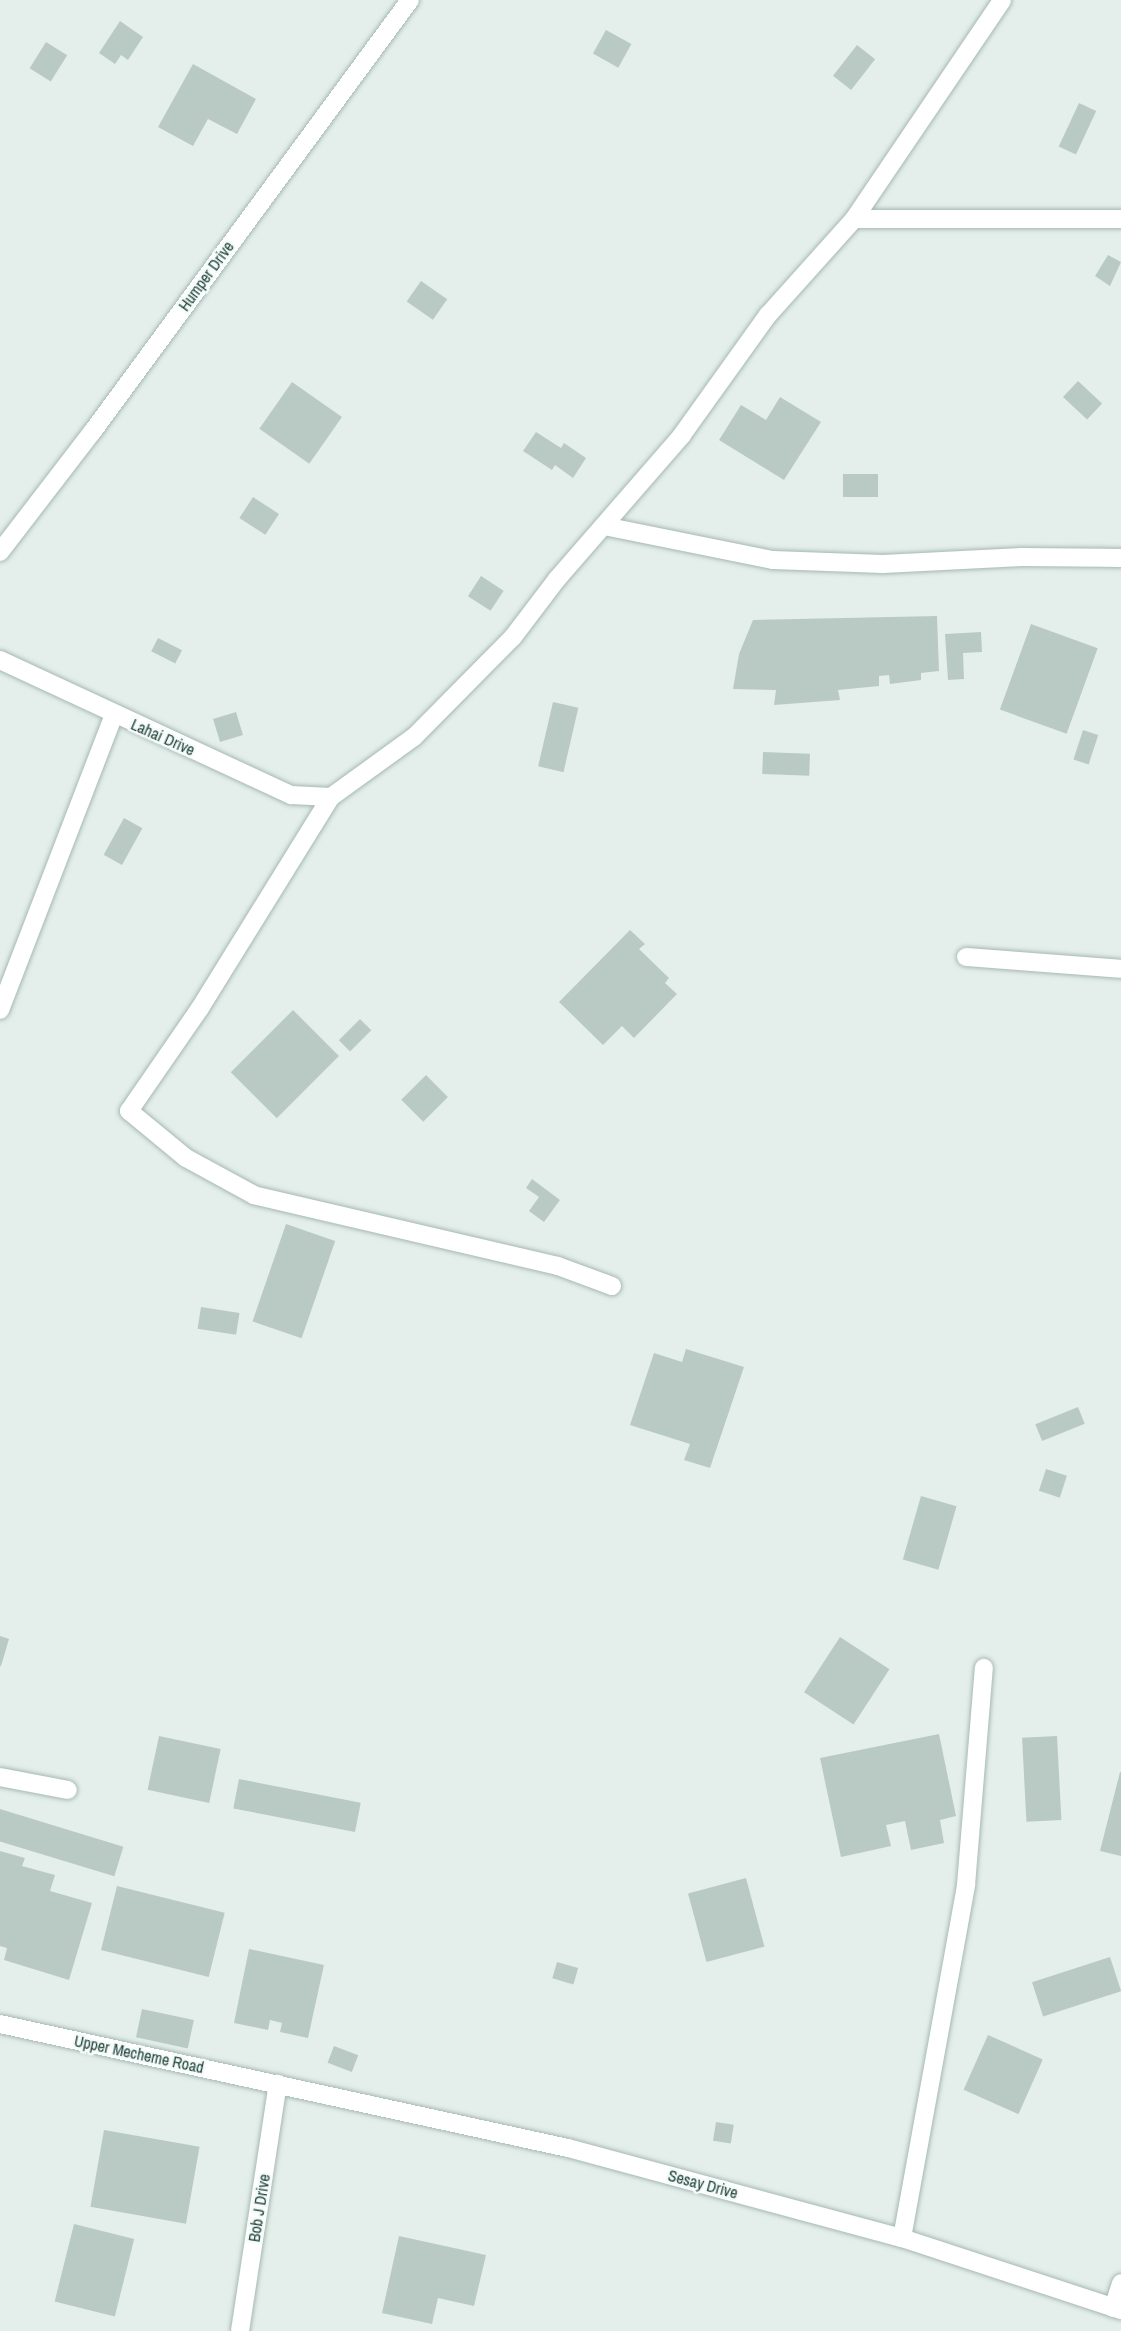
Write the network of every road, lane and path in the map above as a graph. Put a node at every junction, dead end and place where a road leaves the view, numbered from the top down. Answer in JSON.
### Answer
{"nodes":[{"id":1,"x":411,"y":0,"type":"edge"},
{"id":2,"x":1002,"y":0,"type":"edge"},
{"id":3,"x":854,"y":219,"type":"junction"},
{"id":4,"x":1121,"y":219,"type":"edge"},
{"id":5,"x":604,"y":526,"type":"junction"},
{"id":6,"x":0,"y":552,"type":"edge"},
{"id":7,"x":1121,"y":558,"type":"edge"},
{"id":8,"x":0,"y":660,"type":"edge"},
{"id":9,"x":114,"y":716,"type":"junction"},
{"id":10,"x":331,"y":797,"type":"junction"},
{"id":11,"x":966,"y":957,"type":"dead end"},
{"id":12,"x":1121,"y":969,"type":"edge"},
{"id":13,"x":0,"y":1010,"type":"edge"},
{"id":14,"x":612,"y":1286,"type":"dead end"},
{"id":15,"x":984,"y":1668,"type":"dead end"},
{"id":16,"x":0,"y":1777,"type":"edge"},
{"id":17,"x":68,"y":1790,"type":"dead end"},
{"id":18,"x":0,"y":2024,"type":"edge"},
{"id":19,"x":278,"y":2084,"type":"junction"},
{"id":20,"x":902,"y":2238,"type":"junction"},
{"id":21,"x":1121,"y":2283,"type":"edge"},
{"id":22,"x":1117,"y":2309,"type":"edge"},
{"id":23,"x":240,"y":2331,"type":"edge"}],
"edges":[{"from":1,"to":6,"type":"street","name":"Humper Drive"},
{"from":2,"to":3,"type":"street"},
{"from":3,"to":4,"type":"street"},
{"from":3,"to":5,"type":"street"},
{"from":5,"to":7,"type":"street"},
{"from":5,"to":10,"type":"street"},
{"from":8,"to":9,"type":"street","name":"Lahai Drive"},
{"from":9,"to":10,"type":"street","name":"Lahai Drive"},
{"from":9,"to":13,"type":"street"},
{"from":10,"to":14,"type":"street"},
{"from":11,"to":12,"type":"street"},
{"from":15,"to":20,"type":"street"},
{"from":16,"to":17,"type":"street"},
{"from":18,"to":19,"type":"street","name":"Upper Mecheme Road"},
{"from":19,"to":20,"type":"street","name":"Sesay Drive"},
{"from":19,"to":23,"type":"street","name":"Bob J Drive"},
{"from":20,"to":22,"type":"street","name":"Sesay Drive"},
{"from":21,"to":22,"type":"street"}]}
